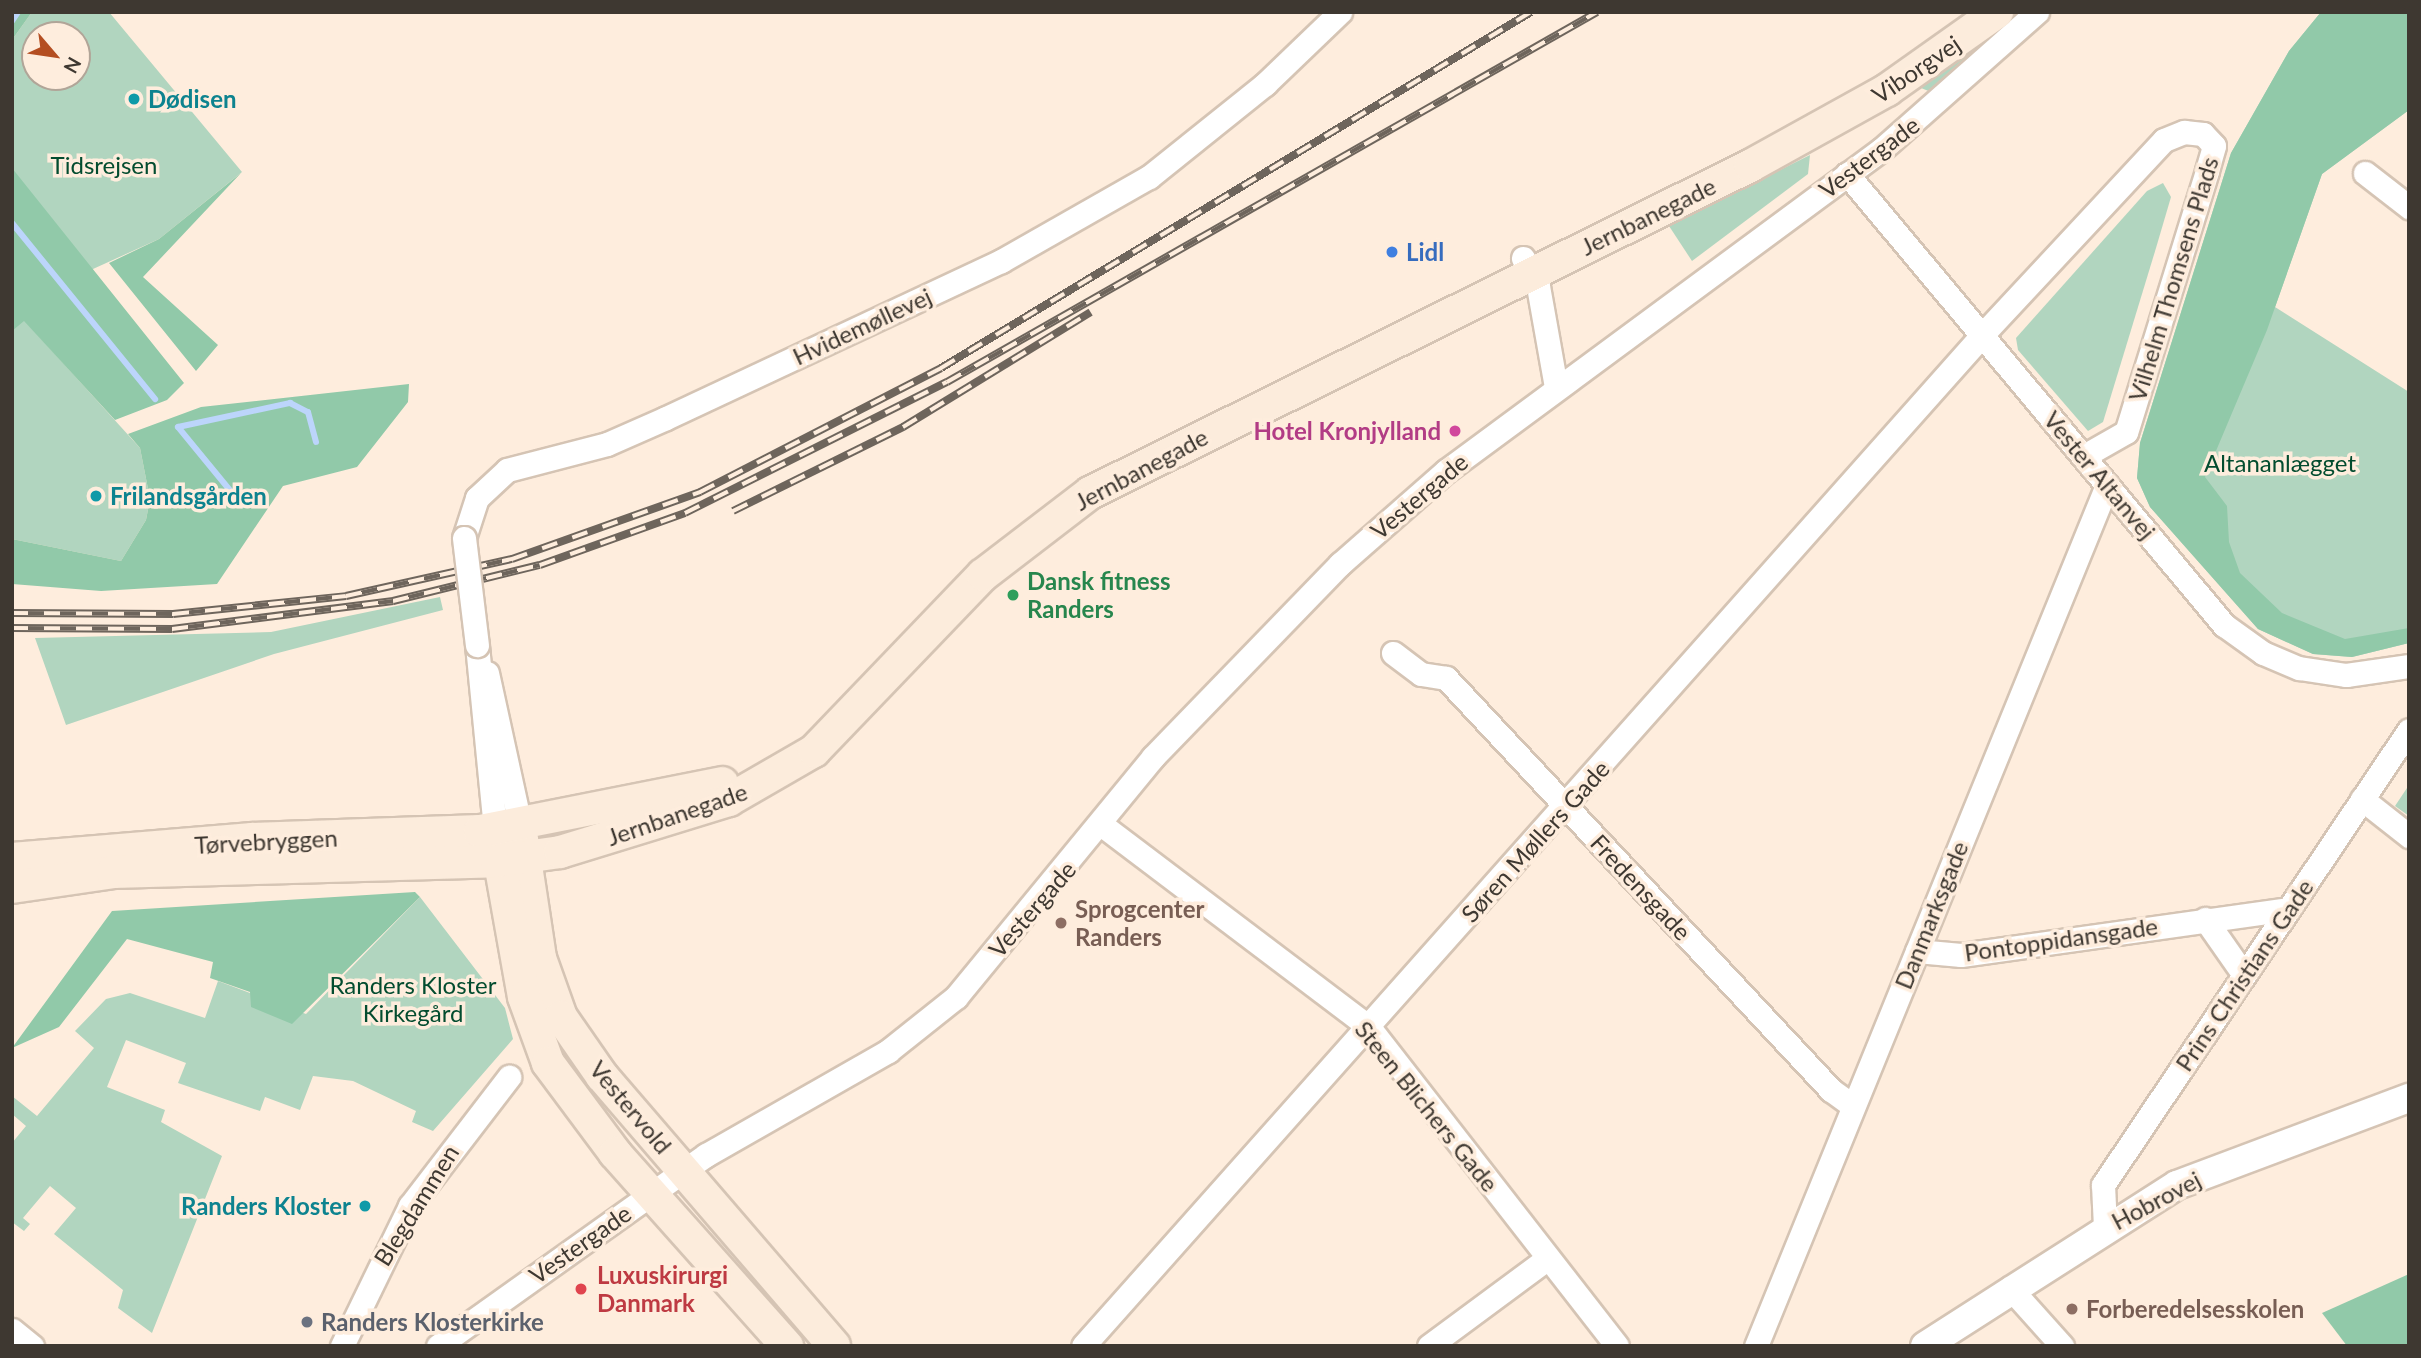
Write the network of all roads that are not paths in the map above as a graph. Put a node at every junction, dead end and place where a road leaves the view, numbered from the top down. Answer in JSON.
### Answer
{"nodes":[{"id":1,"x":1340,"y":12,"type":"edge"},
{"id":2,"x":1969,"y":12,"type":"edge"},
{"id":3,"x":1997,"y":12,"type":"edge"},
{"id":4,"x":2037,"y":12,"type":"edge"},
{"id":5,"x":1822,"y":118,"type":"junction"},
{"id":6,"x":2365,"y":173,"type":"dead end"},
{"id":7,"x":1847,"y":174,"type":"junction"},
{"id":8,"x":2409,"y":207,"type":"edge"},
{"id":9,"x":1527,"y":266,"type":"junction"},
{"id":10,"x":1983,"y":334,"type":"junction"},
{"id":11,"x":1556,"y":387,"type":"junction"},
{"id":12,"x":2084,"y":456,"type":"junction"},
{"id":13,"x":2107,"y":485,"type":"junction"},
{"id":14,"x":1393,"y":653,"type":"dead end"},
{"id":15,"x":2409,"y":666,"type":"edge"},
{"id":16,"x":2409,"y":730,"type":"edge"},
{"id":17,"x":2362,"y":799,"type":"junction"},
{"id":18,"x":1566,"y":807,"type":"junction"},
{"id":19,"x":1102,"y":825,"type":"junction"},
{"id":20,"x":508,"y":826,"type":"junction"},
{"id":21,"x":2409,"y":836,"type":"edge"},
{"id":22,"x":12,"y":859,"type":"edge"},
{"id":23,"x":511,"y":859,"type":"junction"},
{"id":24,"x":12,"y":887,"type":"edge"},
{"id":25,"x":2288,"y":909,"type":"junction"},
{"id":26,"x":2205,"y":919,"type":"junction"},
{"id":27,"x":1917,"y":951,"type":"junction"},
{"id":28,"x":2244,"y":975,"type":"junction"},
{"id":29,"x":1368,"y":1026,"type":"junction"},
{"id":30,"x":509,"y":1077,"type":"dead end"},
{"id":31,"x":2409,"y":1098,"type":"edge"},
{"id":32,"x":1853,"y":1106,"type":"junction"},
{"id":33,"x":684,"y":1170,"type":"junction"},
{"id":34,"x":651,"y":1194,"type":"junction"},
{"id":35,"x":2105,"y":1227,"type":"junction"},
{"id":36,"x":1548,"y":1258,"type":"junction"},
{"id":37,"x":2010,"y":1288,"type":"junction"},
{"id":38,"x":342,"y":1346,"type":"edge"},
{"id":39,"x":438,"y":1346,"type":"edge"},
{"id":40,"x":787,"y":1346,"type":"edge"},
{"id":41,"x":834,"y":1346,"type":"edge"},
{"id":42,"x":1083,"y":1346,"type":"edge"},
{"id":43,"x":1429,"y":1346,"type":"edge"},
{"id":44,"x":1617,"y":1346,"type":"edge"},
{"id":45,"x":1756,"y":1346,"type":"edge"},
{"id":46,"x":1925,"y":1346,"type":"edge"},
{"id":47,"x":2062,"y":1346,"type":"edge"}],
"edges":[{"from":1,"to":20,"type":"street","name":"Hvidemøllevej","bridge":true},
{"from":2,"to":5,"type":"main road","name":"Viborgvej"},
{"from":3,"to":5,"type":"main road","name":"Viborgvej"},
{"from":4,"to":7,"type":"street","name":"Vestergade"},
{"from":5,"to":9,"type":"main road","name":"Jernbanegade"},
{"from":6,"to":8,"type":"street"},
{"from":7,"to":10,"type":"street","name":"Vester Altanvej"},
{"from":7,"to":11,"type":"street","name":"Vestergade"},
{"from":9,"to":11,"type":"street"},
{"from":9,"to":20,"type":"main road","name":"Jernbanegade"},
{"from":9,"to":23,"type":"main road","name":"Jernbanegade"},
{"from":10,"to":12,"type":"street","name":"Vester Altanvej"},
{"from":10,"to":12,"type":"street","name":"Vilhelm Thomsens Plads"},
{"from":10,"to":18,"type":"street","name":"Søren Møllers Gade"},
{"from":11,"to":19,"type":"street","name":"Vestergade"},
{"from":12,"to":13,"type":"street","name":"Vester Altanvej"},
{"from":13,"to":15,"type":"street","name":"Vester Altanvej"},
{"from":13,"to":27,"type":"street","name":"Danmarksgade"},
{"from":14,"to":18,"type":"street","name":"Fredensgade"},
{"from":16,"to":17,"type":"street","name":"Prins Christians Gade"},
{"from":17,"to":21,"type":"street"},
{"from":17,"to":25,"type":"street","name":"Prins Christians Gade"},
{"from":18,"to":29,"type":"street","name":"Søren Møllers Gade"},
{"from":18,"to":32,"type":"street","name":"Fredensgade"},
{"from":19,"to":29,"type":"street","name":"Steen Blichers Gade"},
{"from":19,"to":33,"type":"street","name":"Vestergade"},
{"from":20,"to":22,"type":"main road","name":"Tørvebryggen"},
{"from":20,"to":23,"type":"main road","name":"Vestervold"},
{"from":23,"to":24,"type":"main road","name":"Tørvebryggen"},
{"from":23,"to":33,"type":"main road","name":"Vestervold"},
{"from":23,"to":34,"type":"main road","name":"Vestervold"},
{"from":25,"to":26,"type":"street","name":"Pontoppidansgade"},
{"from":25,"to":28,"type":"street","name":"Prins Christians Gade"},
{"from":26,"to":27,"type":"street","name":"Pontoppidansgade"},
{"from":26,"to":28,"type":"street"},
{"from":27,"to":32,"type":"street","name":"Danmarksgade"},
{"from":28,"to":35,"type":"street","name":"Prins Christians Gade"},
{"from":29,"to":36,"type":"street","name":"Steen Blichers Gade"},
{"from":29,"to":42,"type":"street","name":"Søren Møllers Gade"},
{"from":30,"to":38,"type":"street","name":"Blegdammen"},
{"from":31,"to":35,"type":"street","name":"Hobrovej"},
{"from":32,"to":45,"type":"street","name":"Danmarksgade"},
{"from":33,"to":34,"type":"street","name":"Vestergade"},
{"from":33,"to":41,"type":"main road","name":"Vestervold"},
{"from":34,"to":39,"type":"street","name":"Vestergade"},
{"from":34,"to":40,"type":"main road","name":"Vestervold"},
{"from":35,"to":37,"type":"street","name":"Hobrovej"},
{"from":36,"to":43,"type":"street"},
{"from":36,"to":44,"type":"street","name":"Steen Blichers Gade"},
{"from":37,"to":46,"type":"street","name":"Hobrovej"},
{"from":37,"to":47,"type":"street"}]}
